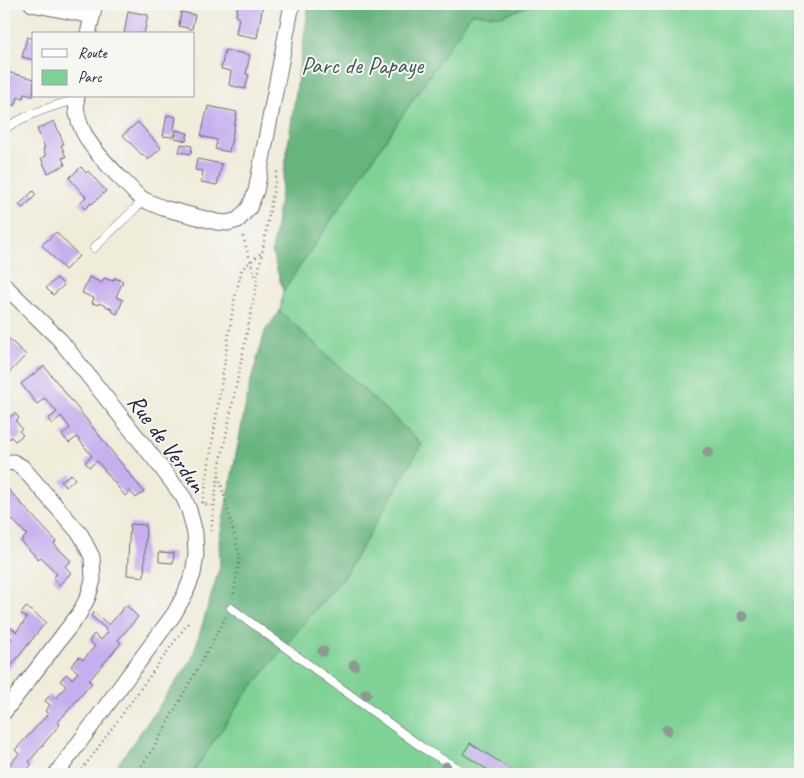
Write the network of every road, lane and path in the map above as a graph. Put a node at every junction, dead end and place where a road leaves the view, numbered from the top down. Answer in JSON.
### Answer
{"nodes":[{"id":1,"x":32,"y":4,"type":"edge"},
{"id":2,"x":292,"y":4,"type":"edge"},
{"id":3,"x":93,"y":10,"type":"edge"},
{"id":4,"x":88,"y":32,"type":"edge"},
{"id":5,"x":76,"y":98,"type":"edge"},
{"id":6,"x":4,"y":129,"type":"edge"},
{"id":7,"x":144,"y":200,"type":"junction"},
{"id":8,"x":238,"y":220,"type":"junction"},
{"id":9,"x":94,"y":248,"type":"dead end"},
{"id":10,"x":262,"y":252,"type":"dead end"},
{"id":11,"x":251,"y":262,"type":"junction"},
{"id":12,"x":4,"y":285,"type":"edge"},
{"id":13,"x":4,"y":463,"type":"edge"},
{"id":14,"x":218,"y":475,"type":"junction"},
{"id":15,"x":203,"y":504,"type":"dead end"},
{"id":16,"x":212,"y":527,"type":"dead end"},
{"id":17,"x":232,"y":608,"type":"junction"},
{"id":18,"x":4,"y":712,"type":"edge"},
{"id":19,"x":56,"y":774,"type":"edge"},
{"id":20,"x":136,"y":774,"type":"edge"},
{"id":21,"x":467,"y":774,"type":"edge"}],
"edges":[{"from":1,"to":3,"type":"street"},
{"from":2,"to":8,"type":"street"},
{"from":3,"to":4,"type":"street"},
{"from":5,"to":6,"type":"lane"},
{"from":5,"to":7,"type":"street"},
{"from":7,"to":8,"type":"street"},
{"from":7,"to":9,"type":"lane"},
{"from":8,"to":11,"type":"path"},
{"from":10,"to":11,"type":"path"},
{"from":11,"to":14,"type":"path"},
{"from":11,"to":15,"type":"path"},
{"from":12,"to":19,"type":"street","name":"Rue de Verdun"},
{"from":13,"to":18,"type":"street"},
{"from":14,"to":16,"type":"path"},
{"from":14,"to":17,"type":"path"},
{"from":17,"to":20,"type":"path"},
{"from":17,"to":21,"type":"lane"}]}
